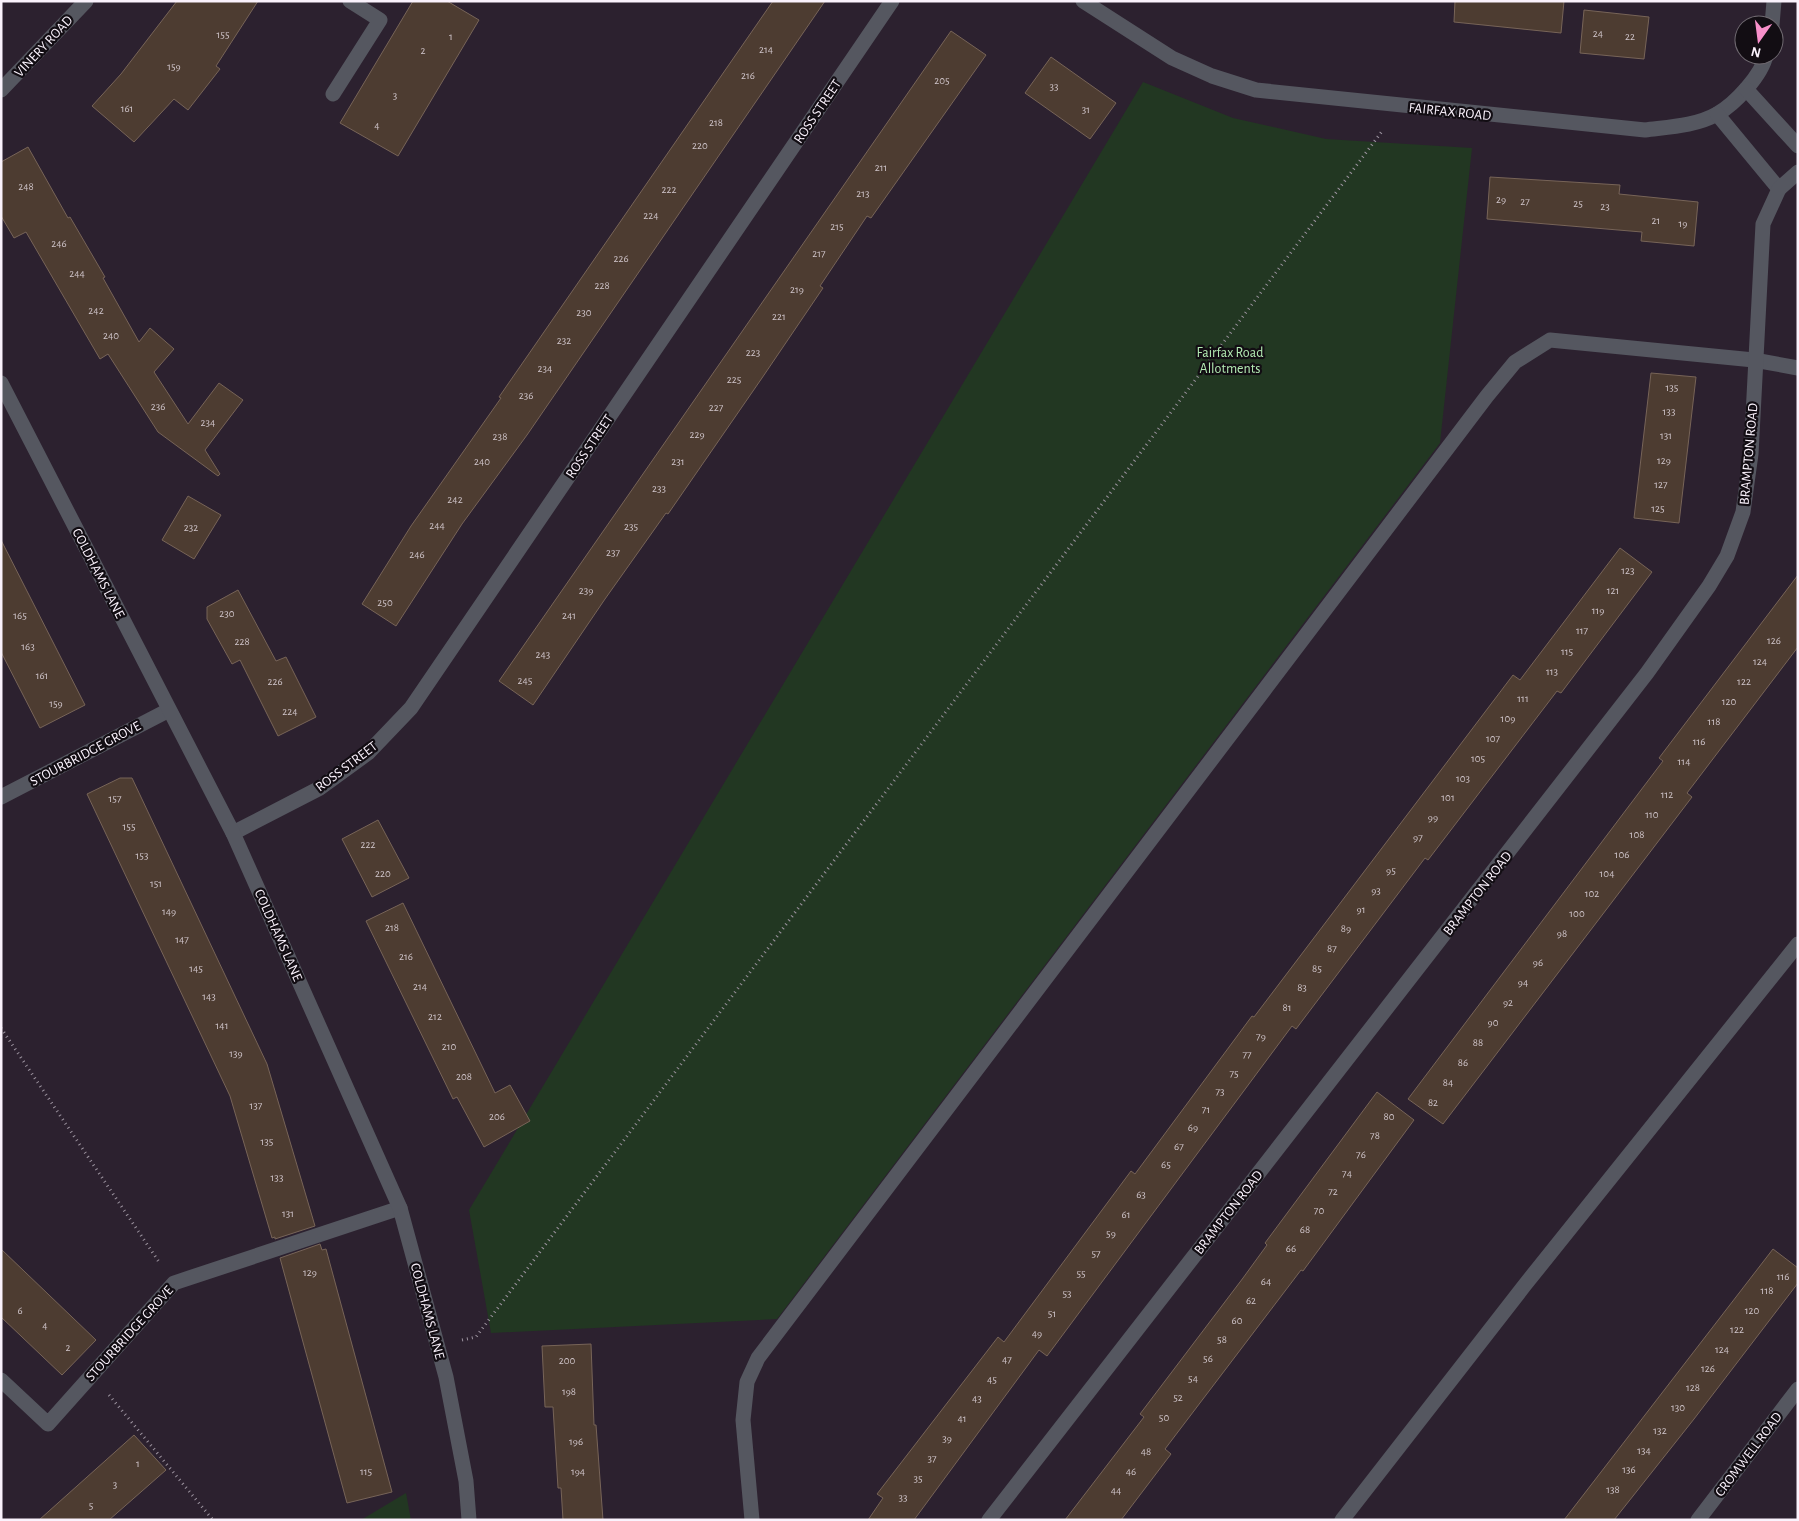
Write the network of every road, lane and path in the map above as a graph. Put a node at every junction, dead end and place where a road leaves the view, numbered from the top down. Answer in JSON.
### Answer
{"nodes":[{"id":1,"x":86,"y":1,"type":"edge"},
{"id":2,"x":350,"y":1,"type":"edge"},
{"id":3,"x":1083,"y":1,"type":"edge"},
{"id":4,"x":1774,"y":1,"type":"edge"},
{"id":5,"x":892,"y":2,"type":"edge"},
{"id":6,"x":1773,"y":15,"type":"edge"},
{"id":7,"x":1762,"y":65,"type":"edge"},
{"id":8,"x":1746,"y":89,"type":"junction"},
{"id":9,"x":1,"y":90,"type":"edge"},
{"id":10,"x":333,"y":94,"type":"dead end"},
{"id":11,"x":1402,"y":106,"type":"junction"},
{"id":12,"x":1717,"y":114,"type":"junction"},
{"id":13,"x":1798,"y":146,"type":"edge"},
{"id":14,"x":1798,"y":172,"type":"edge"},
{"id":15,"x":1779,"y":189,"type":"junction"},
{"id":16,"x":1754,"y":360,"type":"junction"},
{"id":17,"x":1798,"y":368,"type":"edge"},
{"id":18,"x":1,"y":383,"type":"edge"},
{"id":19,"x":169,"y":710,"type":"junction"},
{"id":20,"x":1,"y":797,"type":"edge"},
{"id":21,"x":233,"y":833,"type":"junction"},
{"id":22,"x":1798,"y":944,"type":"edge"},
{"id":23,"x":1,"y":1028,"type":"edge"},
{"id":24,"x":400,"y":1208,"type":"junction"},
{"id":25,"x":174,"y":1283,"type":"junction"},
{"id":26,"x":438,"y":1347,"type":"junction"},
{"id":27,"x":92,"y":1374,"type":"junction"},
{"id":28,"x":1,"y":1380,"type":"edge"},
{"id":29,"x":1798,"y":1389,"type":"edge"},
{"id":30,"x":213,"y":1520,"type":"edge"},
{"id":31,"x":469,"y":1520,"type":"edge"},
{"id":32,"x":752,"y":1520,"type":"edge"},
{"id":33,"x":989,"y":1520,"type":"edge"},
{"id":34,"x":1342,"y":1520,"type":"edge"},
{"id":35,"x":1698,"y":1520,"type":"edge"}],
"edges":[{"from":1,"to":9,"type":"street","name":"VINERY ROAD"},
{"from":2,"to":10,"type":"street"},
{"from":3,"to":11,"type":"street","name":"FAIRFAX ROAD"},
{"from":4,"to":6,"type":"street"},
{"from":5,"to":21,"type":"street","name":"ROSS STREET"},
{"from":7,"to":8,"type":"street"},
{"from":8,"to":12,"type":"street"},
{"from":8,"to":13,"type":"street"},
{"from":11,"to":12,"type":"street","name":"FAIRFAX ROAD"},
{"from":11,"to":26,"type":"path"},
{"from":12,"to":15,"type":"street"},
{"from":14,"to":15,"type":"street"},
{"from":15,"to":16,"type":"street","name":"BRAMPTON ROAD"},
{"from":16,"to":17,"type":"street"},
{"from":16,"to":32,"type":"street"},
{"from":16,"to":33,"type":"street","name":"BRAMPTON ROAD"},
{"from":18,"to":19,"type":"street","name":"COLDHAMS LANE"},
{"from":19,"to":20,"type":"street","name":"STOURBRIDGE GROVE"},
{"from":19,"to":21,"type":"street","name":"COLDHAMS LANE"},
{"from":21,"to":24,"type":"street","name":"COLDHAMS LANE"},
{"from":22,"to":34,"type":"street"},
{"from":23,"to":25,"type":"path"},
{"from":24,"to":25,"type":"street","name":"STOURBRIDGE GROVE"},
{"from":24,"to":26,"type":"street","name":"COLDHAMS LANE"},
{"from":25,"to":27,"type":"street","name":"STOURBRIDGE GROVE"},
{"from":26,"to":31,"type":"street","name":"COLDHAMS LANE"},
{"from":27,"to":28,"type":"street","name":"STOURBRIDGE GROVE"},
{"from":27,"to":30,"type":"path"},
{"from":29,"to":35,"type":"street","name":"CROMWELL ROAD"}]}
